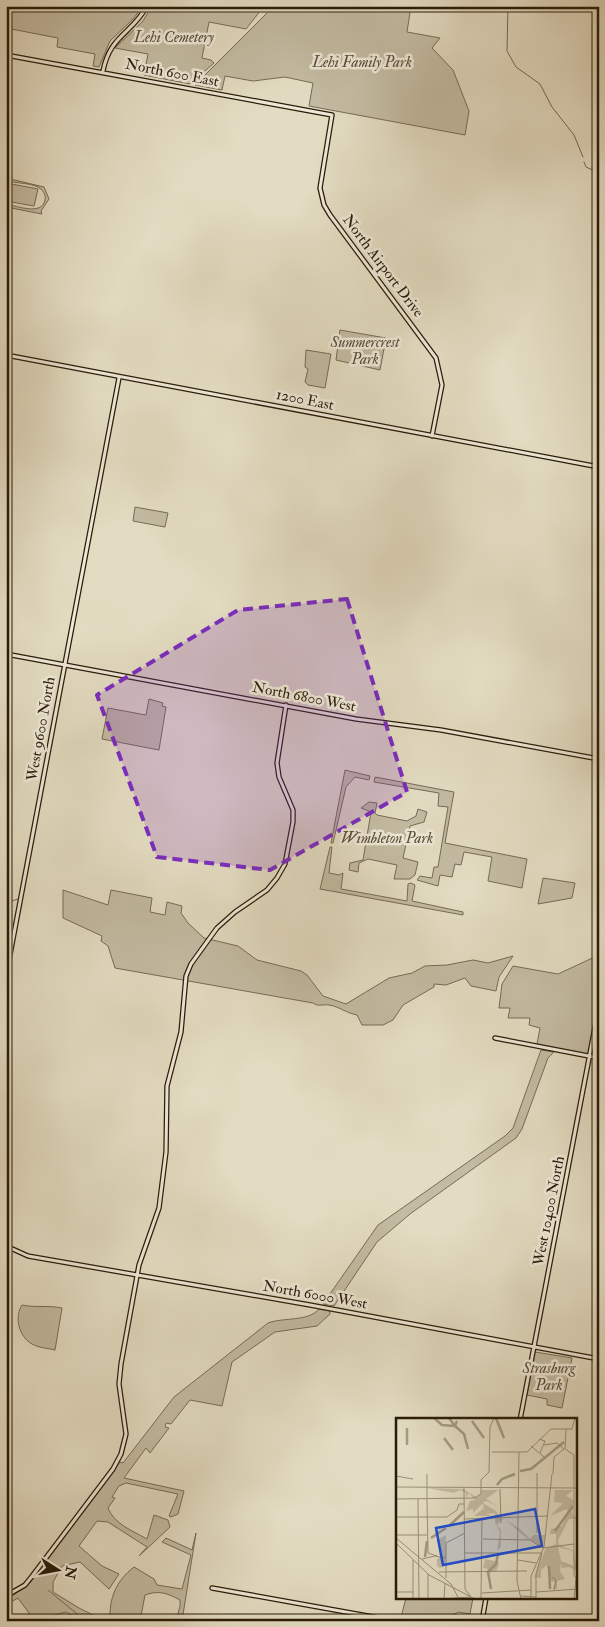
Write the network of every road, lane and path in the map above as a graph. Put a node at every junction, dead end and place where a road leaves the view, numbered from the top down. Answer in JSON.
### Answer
{"nodes":[{"id":1,"x":147,"y":6,"type":"edge"},
{"id":2,"x":6,"y":55,"type":"edge"},
{"id":3,"x":103,"y":71,"type":"junction"},
{"id":4,"x":321,"y":196,"type":"joint"},
{"id":5,"x":6,"y":355,"type":"edge"},
{"id":6,"x":119,"y":378,"type":"junction"},
{"id":7,"x":432,"y":436,"type":"junction"},
{"id":8,"x":599,"y":467,"type":"edge"},
{"id":9,"x":6,"y":654,"type":"edge"},
{"id":10,"x":64,"y":665,"type":"junction"},
{"id":11,"x":286,"y":705,"type":"junction"},
{"id":12,"x":599,"y":759,"type":"edge"},
{"id":13,"x":6,"y":976,"type":"edge"},
{"id":14,"x":599,"y":1006,"type":"edge"},
{"id":15,"x":495,"y":1038,"type":"dead end"},
{"id":16,"x":589,"y":1056,"type":"junction"},
{"id":17,"x":599,"y":1058,"type":"edge"},
{"id":18,"x":6,"y":1246,"type":"edge"},
{"id":19,"x":137,"y":1276,"type":"junction"},
{"id":20,"x":534,"y":1347,"type":"junction"},
{"id":21,"x":599,"y":1360,"type":"edge"},
{"id":22,"x":520,"y":1418,"type":"edge"},
{"id":23,"x":212,"y":1588,"type":"dead end"},
{"id":24,"x":6,"y":1596,"type":"edge"},
{"id":25,"x":486,"y":1600,"type":"edge"},
{"id":26,"x":396,"y":1621,"type":"edge"},
{"id":27,"x":482,"y":1621,"type":"edge"}],
"edges":[{"from":1,"to":3,"type":"street"},
{"from":2,"to":3,"type":"street","name":"North 600 East"},
{"from":3,"to":4,"type":"street","name":"North 600 East"},
{"from":4,"to":7,"type":"street","name":"North Airport Drive"},
{"from":5,"to":6,"type":"street","name":"1200 East"},
{"from":6,"to":7,"type":"street","name":"1200 East"},
{"from":6,"to":10,"type":"street","name":"West 9600 North"},
{"from":7,"to":8,"type":"street","name":"1200 East"},
{"from":9,"to":10,"type":"street","name":"North 6800 West"},
{"from":10,"to":11,"type":"street","name":"North 6800 West"},
{"from":10,"to":13,"type":"street","name":"West 9600 North"},
{"from":11,"to":12,"type":"street","name":"North 6800 West"},
{"from":11,"to":19,"type":"street"},
{"from":14,"to":16,"type":"street","name":"West 10400 North"},
{"from":15,"to":16,"type":"street"},
{"from":16,"to":17,"type":"street"},
{"from":16,"to":20,"type":"street","name":"West 10400 North"},
{"from":18,"to":19,"type":"street","name":"North 6000 West"},
{"from":19,"to":20,"type":"street","name":"North 6000 West"},
{"from":19,"to":24,"type":"street"},
{"from":20,"to":21,"type":"street","name":"North 6000 West"},
{"from":20,"to":22,"type":"street","name":"West 10400 North"},
{"from":23,"to":26,"type":"street"},
{"from":25,"to":27,"type":"street"}]}
